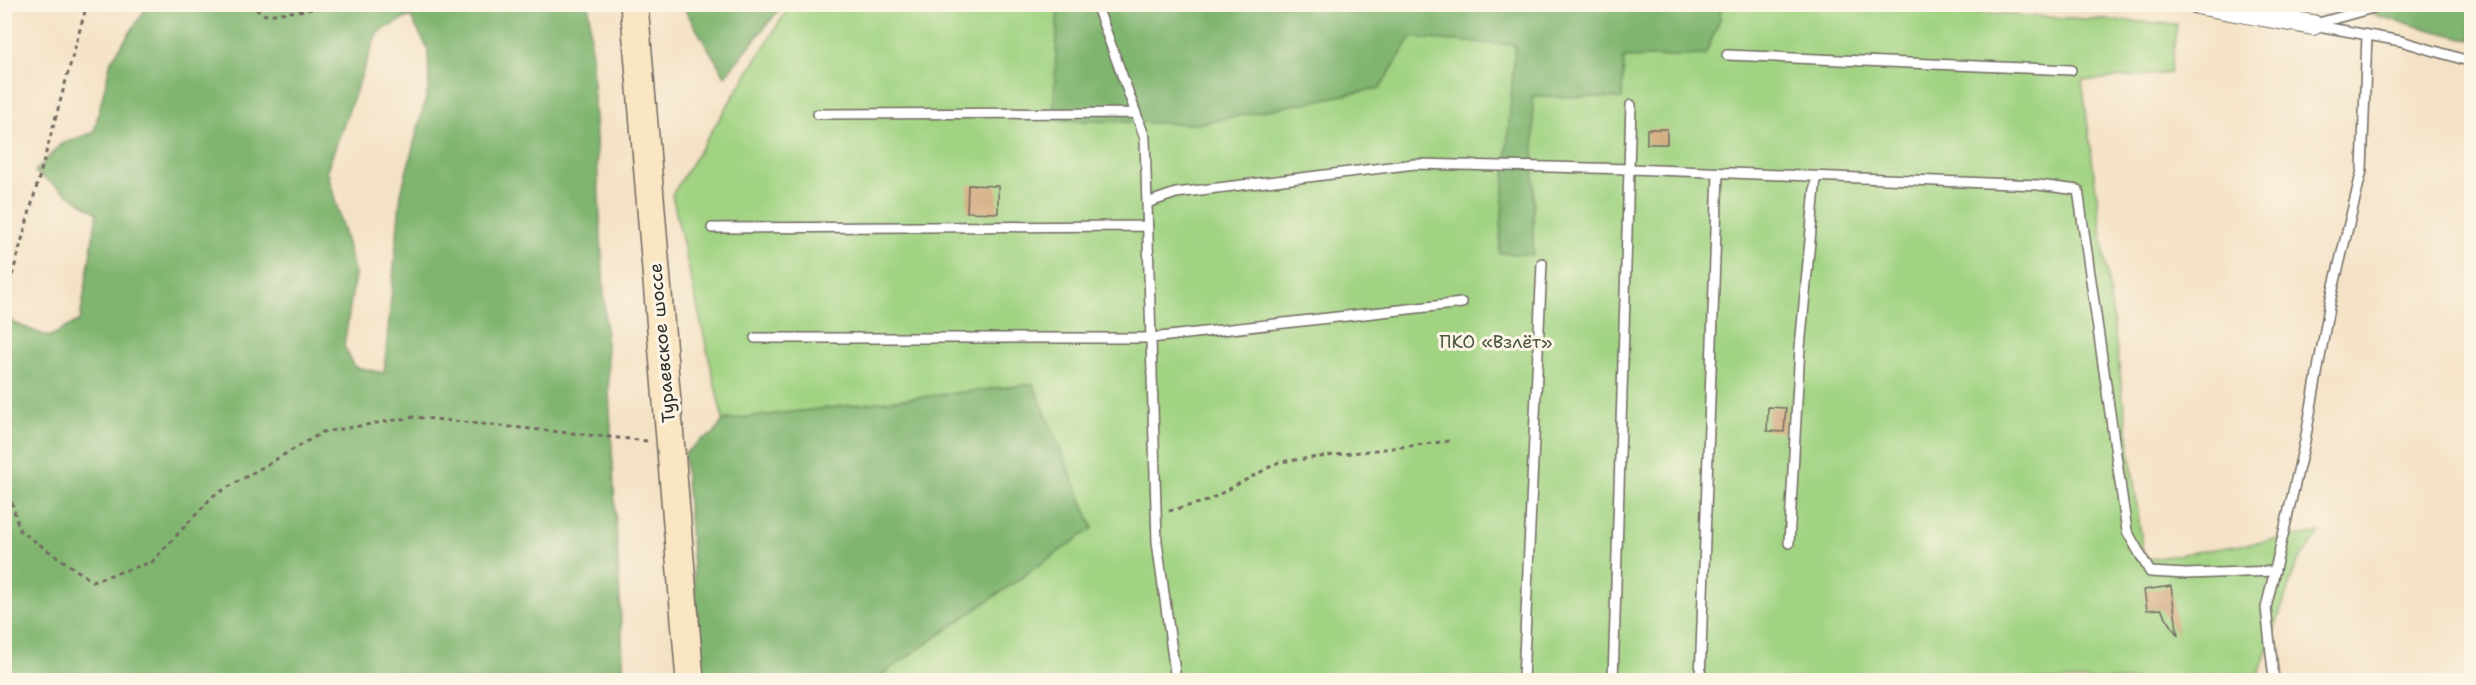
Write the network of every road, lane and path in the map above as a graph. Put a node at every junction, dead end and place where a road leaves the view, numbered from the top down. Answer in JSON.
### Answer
{"nodes":[{"id":1,"x":87,"y":4,"type":"edge"},
{"id":2,"x":248,"y":4,"type":"edge"},
{"id":3,"x":355,"y":4,"type":"edge"},
{"id":4,"x":633,"y":4,"type":"edge"},
{"id":5,"x":1096,"y":4,"type":"edge"},
{"id":6,"x":2197,"y":4,"type":"edge"},
{"id":7,"x":2387,"y":4,"type":"edge"},
{"id":8,"x":2313,"y":25,"type":"junction"},
{"id":9,"x":2367,"y":35,"type":"junction"},
{"id":10,"x":1727,"y":55,"type":"dead end"},
{"id":11,"x":2472,"y":62,"type":"edge"},
{"id":12,"x":2071,"y":70,"type":"dead end"},
{"id":13,"x":1631,"y":105,"type":"dead end"},
{"id":14,"x":1135,"y":112,"type":"junction"},
{"id":15,"x":818,"y":114,"type":"dead end"},
{"id":16,"x":1630,"y":170,"type":"junction"},
{"id":17,"x":1718,"y":173,"type":"junction"},
{"id":18,"x":1816,"y":177,"type":"junction"},
{"id":19,"x":1147,"y":202,"type":"junction"},
{"id":20,"x":1147,"y":226,"type":"junction"},
{"id":21,"x":712,"y":228,"type":"dead end"},
{"id":22,"x":1542,"y":263,"type":"dead end"},
{"id":23,"x":1462,"y":303,"type":"dead end"},
{"id":24,"x":4,"y":329,"type":"edge"},
{"id":25,"x":755,"y":338,"type":"dead end"},
{"id":26,"x":1151,"y":338,"type":"junction"},
{"id":27,"x":1449,"y":441,"type":"dead end"},
{"id":28,"x":670,"y":444,"type":"junction"},
{"id":29,"x":4,"y":476,"type":"edge"},
{"id":30,"x":1156,"y":515,"type":"junction"},
{"id":31,"x":1789,"y":543,"type":"dead end"},
{"id":32,"x":2275,"y":571,"type":"junction"},
{"id":33,"x":690,"y":681,"type":"edge"},
{"id":34,"x":1176,"y":681,"type":"edge"},
{"id":35,"x":1523,"y":681,"type":"edge"},
{"id":36,"x":1613,"y":681,"type":"edge"},
{"id":37,"x":1700,"y":681,"type":"edge"},
{"id":38,"x":2274,"y":681,"type":"edge"}],
"edges":[{"from":1,"to":24,"type":"path"},
{"from":2,"to":3,"type":"path"},
{"from":4,"to":28,"type":"main road","name":"Тураевское шоссе"},
{"from":5,"to":14,"type":"lane"},
{"from":6,"to":8,"type":"street"},
{"from":7,"to":8,"type":"lane"},
{"from":8,"to":9,"type":"lane"},
{"from":9,"to":11,"type":"lane"},
{"from":9,"to":32,"type":"lane"},
{"from":10,"to":12,"type":"lane"},
{"from":13,"to":16,"type":"lane"},
{"from":14,"to":15,"type":"lane"},
{"from":14,"to":19,"type":"lane"},
{"from":16,"to":17,"type":"lane"},
{"from":16,"to":19,"type":"lane"},
{"from":16,"to":36,"type":"lane"},
{"from":17,"to":18,"type":"lane"},
{"from":17,"to":37,"type":"lane"},
{"from":18,"to":31,"type":"lane"},
{"from":18,"to":32,"type":"lane"},
{"from":19,"to":20,"type":"lane"},
{"from":20,"to":21,"type":"lane"},
{"from":20,"to":26,"type":"lane"},
{"from":22,"to":35,"type":"lane"},
{"from":23,"to":26,"type":"lane"},
{"from":25,"to":26,"type":"lane"},
{"from":26,"to":30,"type":"lane"},
{"from":27,"to":30,"type":"path"},
{"from":28,"to":29,"type":"path"},
{"from":28,"to":33,"type":"main road","name":"Тураевское шоссе"},
{"from":30,"to":34,"type":"lane"},
{"from":32,"to":38,"type":"lane"}]}
